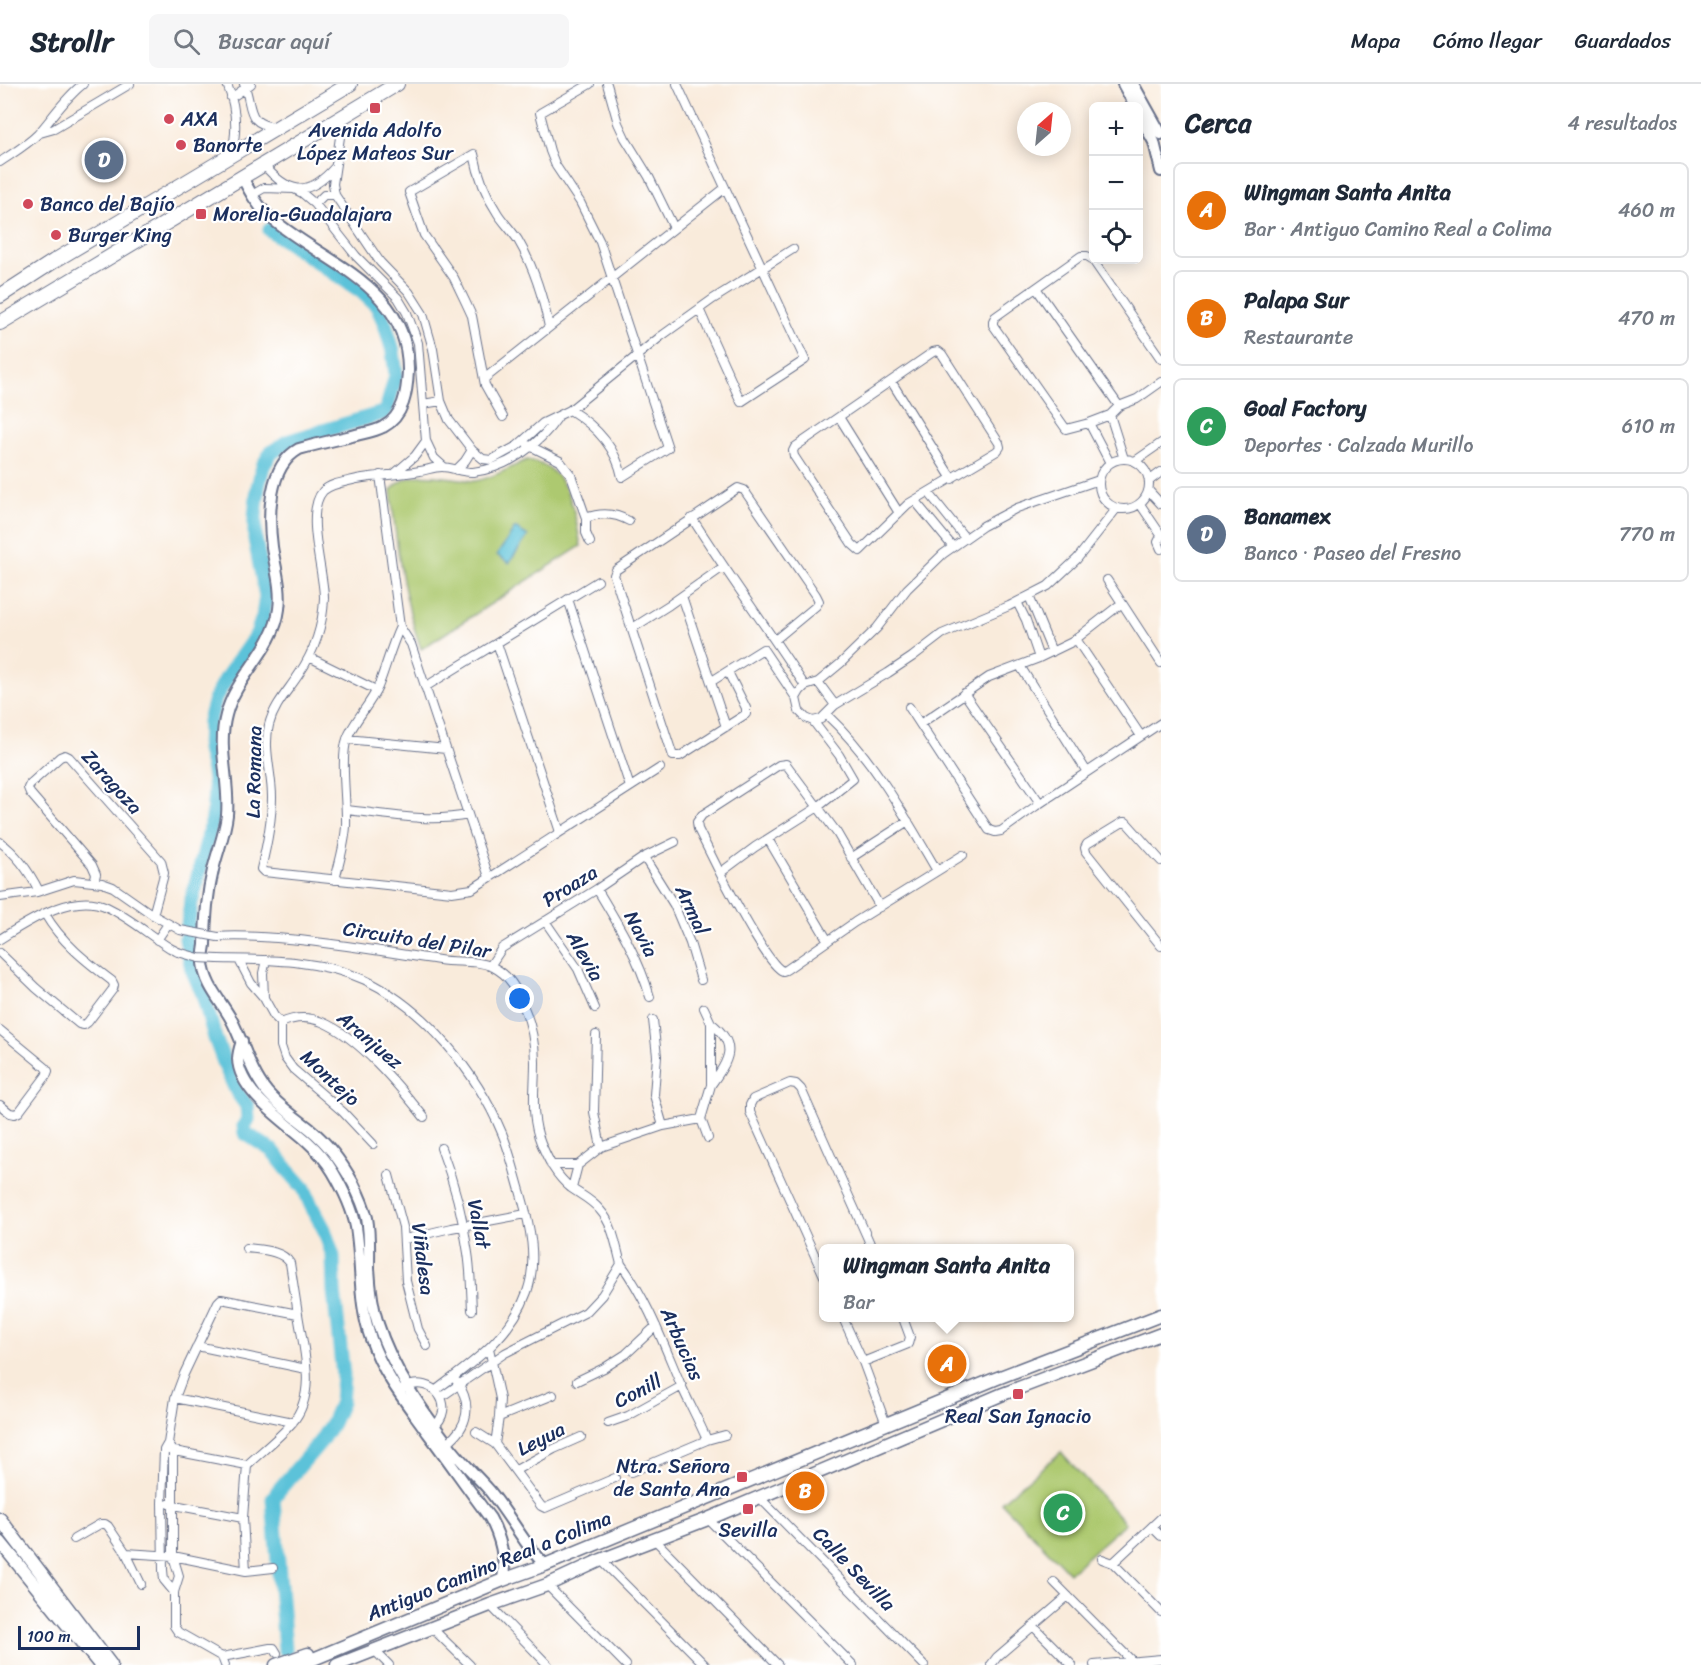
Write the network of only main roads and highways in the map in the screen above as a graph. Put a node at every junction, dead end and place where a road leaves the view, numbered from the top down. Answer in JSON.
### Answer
{"nodes":[{"id":1,"x":350,"y":84,"type":"edge"},
{"id":2,"x":397,"y":84,"type":"edge"},
{"id":3,"x":0,"y":296,"type":"edge"},
{"id":4,"x":0,"y":323,"type":"edge"},
{"id":5,"x":1161,"y":1315,"type":"edge"},
{"id":6,"x":1161,"y":1334,"type":"edge"},
{"id":7,"x":0,"y":1519,"type":"edge"},
{"id":8,"x":0,"y":1542,"type":"edge"},
{"id":9,"x":6,"y":1559,"type":"edge"},
{"id":10,"x":277,"y":1659,"type":"edge"},
{"id":11,"x":298,"y":1663,"type":"edge"},
{"id":12,"x":100,"y":1665,"type":"edge"},
{"id":13,"x":111,"y":1665,"type":"edge"},
{"id":14,"x":337,"y":1665,"type":"edge"}],
"edges":[{"from":1,"to":3,"type":"highway"},
{"from":2,"to":4,"type":"highway"},
{"from":5,"to":11,"type":"main road","name":"Antiguo Camino Real a Colima"},
{"from":6,"to":14,"type":"main road","name":"Antiguo Camino Real a Colima"},
{"from":7,"to":13,"type":"main road"},
{"from":8,"to":9,"type":"main road"},
{"from":9,"to":12,"type":"main road"},
{"from":10,"to":11,"type":"main road","name":"Antiguo Camino Real a Colima"}]}
